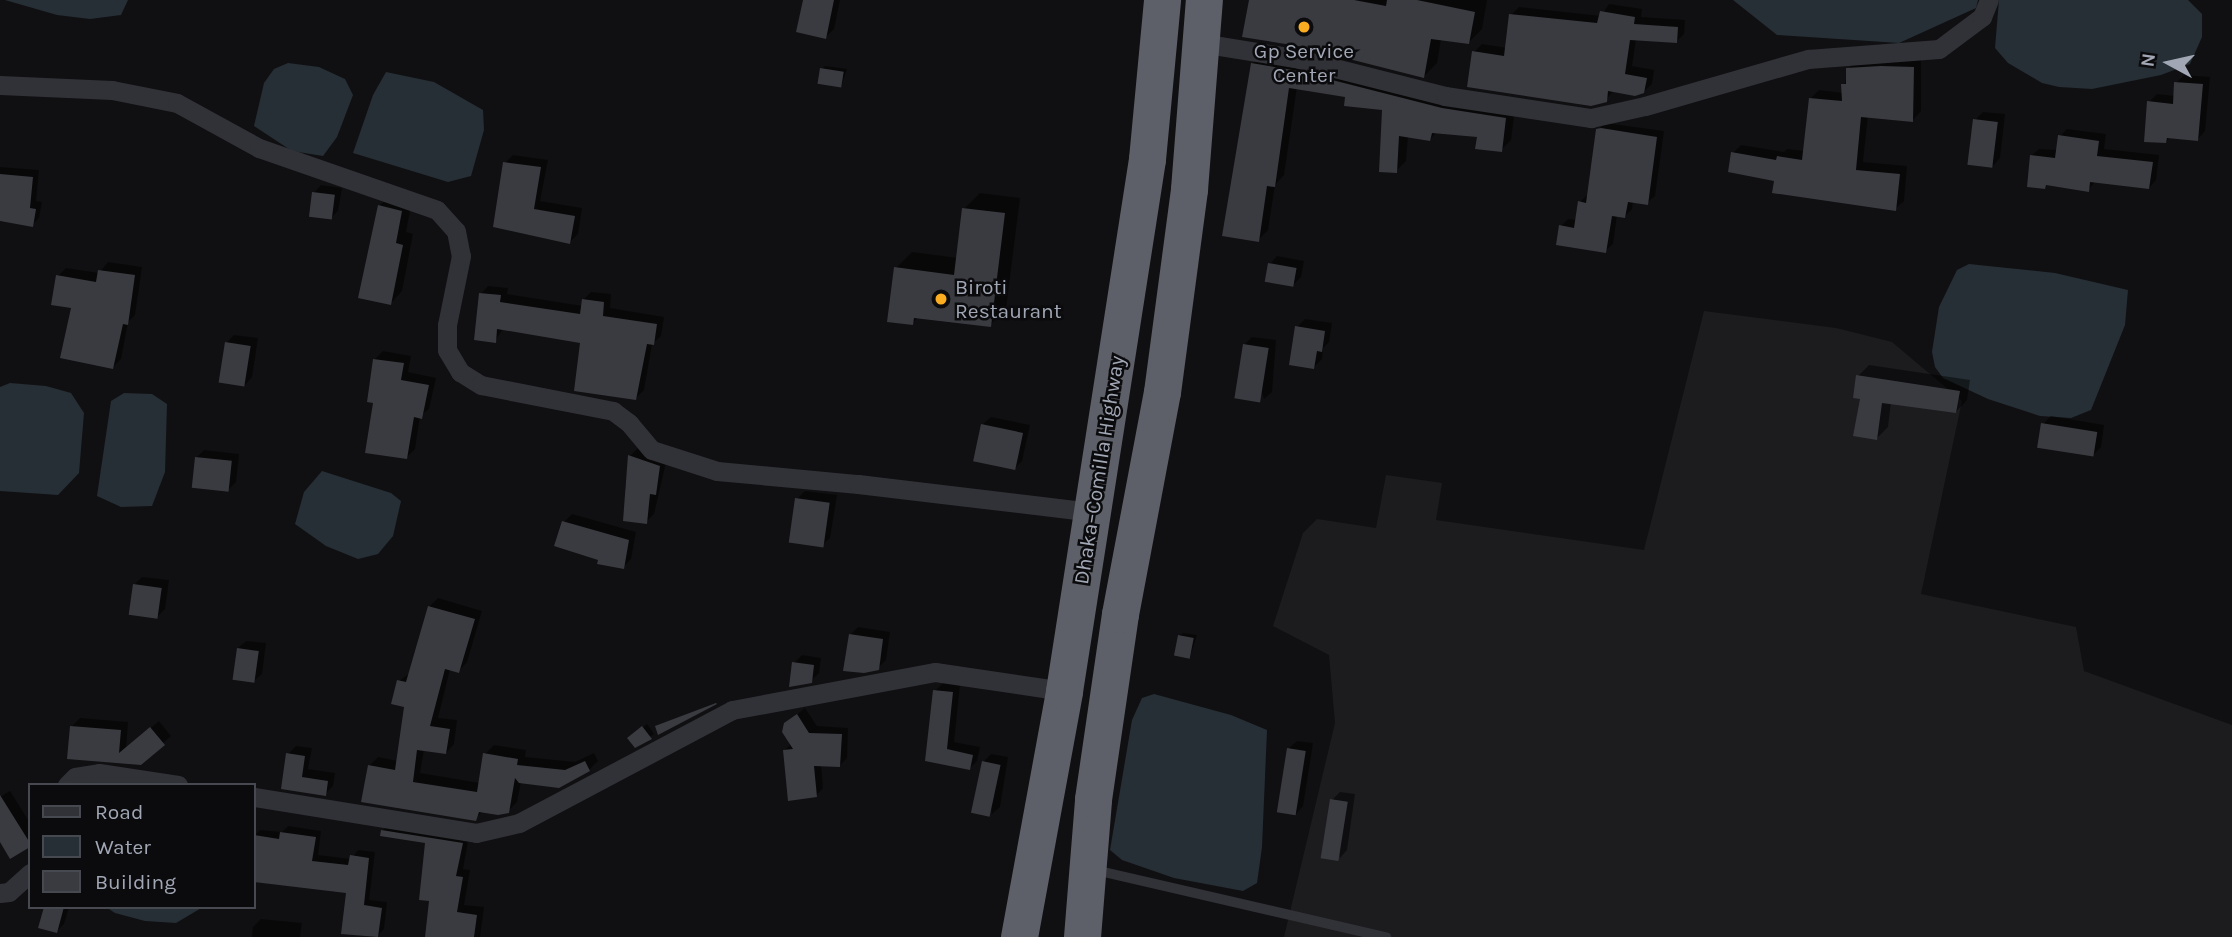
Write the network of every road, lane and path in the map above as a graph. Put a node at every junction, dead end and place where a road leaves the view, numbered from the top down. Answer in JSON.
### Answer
{"nodes":[{"id":1,"x":1162,"y":0,"type":"edge"},
{"id":2,"x":1205,"y":0,"type":"edge"},
{"id":3,"x":1989,"y":0,"type":"edge"},
{"id":4,"x":1201,"y":43,"type":"junction"},
{"id":5,"x":0,"y":86,"type":"edge"},
{"id":6,"x":1093,"y":512,"type":"junction"},
{"id":7,"x":1064,"y":691,"type":"junction"},
{"id":8,"x":69,"y":783,"type":"edge"},
{"id":9,"x":165,"y":783,"type":"edge"},
{"id":10,"x":256,"y":797,"type":"edge"},
{"id":11,"x":1087,"y":868,"type":"junction"},
{"id":12,"x":28,"y":875,"type":"edge"},
{"id":13,"x":0,"y":893,"type":"edge"},
{"id":14,"x":1019,"y":937,"type":"edge"},
{"id":15,"x":1082,"y":937,"type":"edge"},
{"id":16,"x":1386,"y":937,"type":"edge"}],
"edges":[{"from":1,"to":6,"type":"highway","name":"Dhaka–Comilla Highway"},
{"from":2,"to":4,"type":"highway"},
{"from":3,"to":4,"type":"street"},
{"from":4,"to":11,"type":"highway"},
{"from":5,"to":6,"type":"street"},
{"from":6,"to":7,"type":"highway","name":"Dhaka–Comilla Highway"},
{"from":7,"to":10,"type":"street"},
{"from":7,"to":14,"type":"highway","name":"Dhaka–Comilla Highway"},
{"from":8,"to":9,"type":"street"},
{"from":11,"to":15,"type":"highway"},
{"from":11,"to":16,"type":"lane"},
{"from":12,"to":13,"type":"street"}]}
